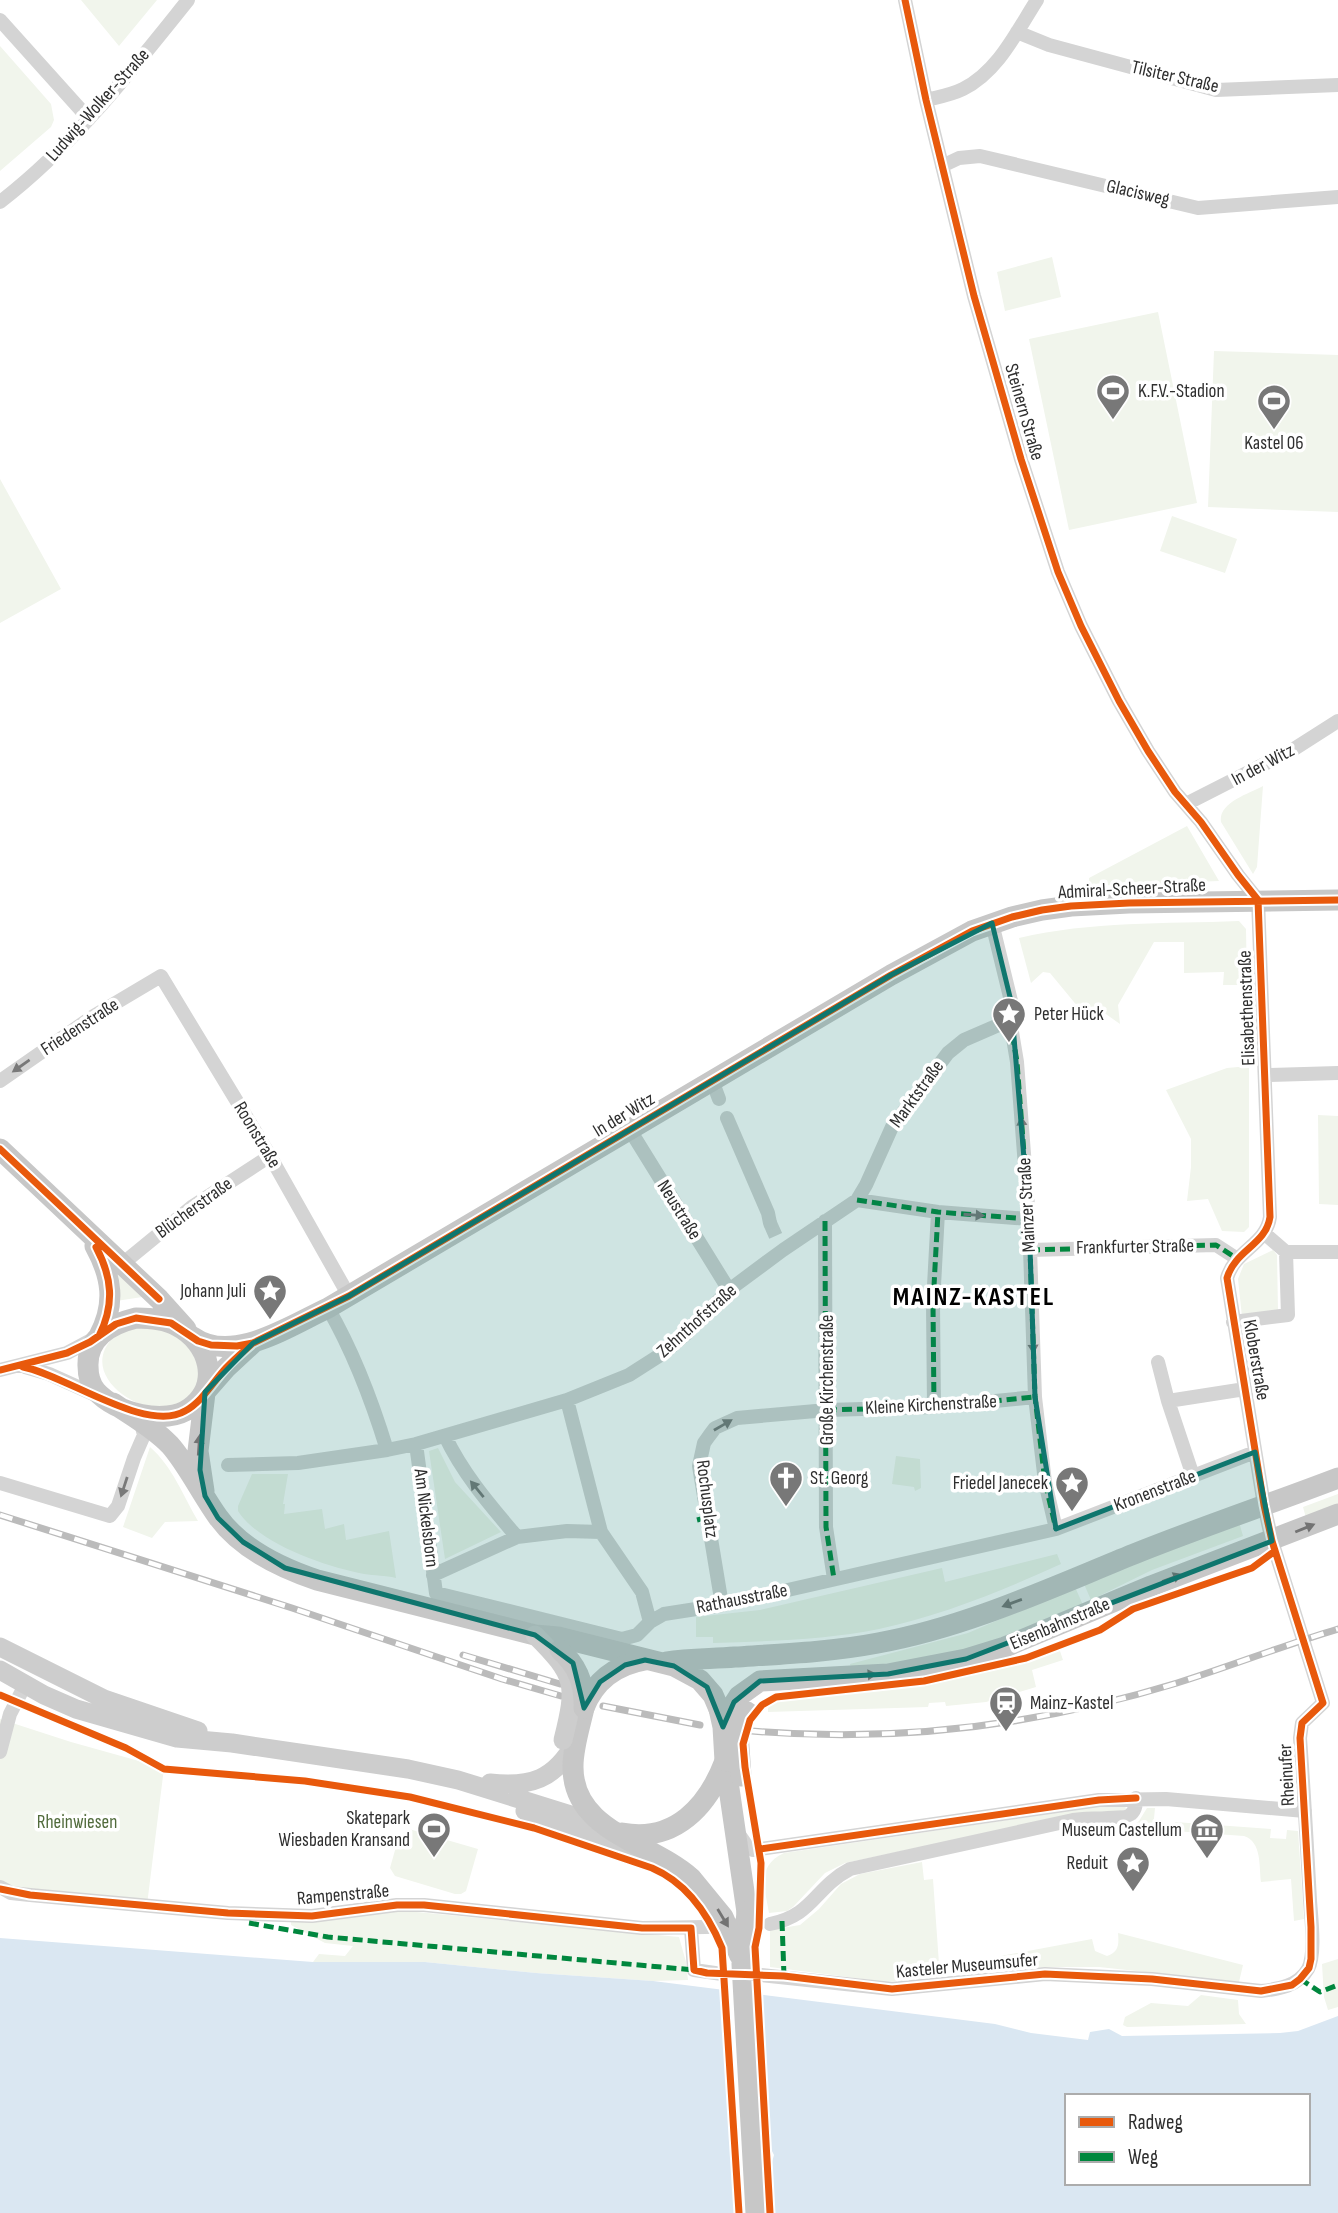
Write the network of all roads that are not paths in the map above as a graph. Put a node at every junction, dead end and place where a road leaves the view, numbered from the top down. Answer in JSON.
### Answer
{"nodes":[{"id":1,"x":188,"y":0,"type":"edge"},
{"id":2,"x":905,"y":0,"type":"edge"},
{"id":3,"x":1037,"y":0,"type":"edge"},
{"id":4,"x":0,"y":20,"type":"edge"},
{"id":5,"x":1017,"y":32,"type":"junction"},
{"id":6,"x":1338,"y":85,"type":"edge"},
{"id":7,"x":926,"y":100,"type":"junction"},
{"id":8,"x":89,"y":119,"type":"junction"},
{"id":9,"x":942,"y":166,"type":"junction"},
{"id":10,"x":1338,"y":197,"type":"edge"},
{"id":11,"x":0,"y":202,"type":"edge"},
{"id":12,"x":1338,"y":721,"type":"edge"},
{"id":13,"x":1186,"y":804,"type":"junction"},
{"id":14,"x":1258,"y":900,"type":"junction"},
{"id":15,"x":1338,"y":900,"type":"edge"},
{"id":16,"x":1002,"y":920,"type":"junction"},
{"id":17,"x":161,"y":976,"type":"joint"},
{"id":18,"x":1010,"y":1020,"type":"junction"},
{"id":19,"x":1338,"y":1073,"type":"edge"},
{"id":20,"x":1266,"y":1075,"type":"junction"},
{"id":21,"x":0,"y":1081,"type":"edge"},
{"id":22,"x":727,"y":1118,"type":"dead end"},
{"id":23,"x":629,"y":1130,"type":"junction"},
{"id":24,"x":0,"y":1149,"type":"edge"},
{"id":25,"x":270,"y":1156,"type":"junction"},
{"id":26,"x":857,"y":1200,"type":"junction"},
{"id":27,"x":938,"y":1212,"type":"junction"},
{"id":28,"x":1029,"y":1219,"type":"junction"},
{"id":29,"x":825,"y":1221,"type":"junction"},
{"id":30,"x":770,"y":1223,"type":"tunnel mouth"},
{"id":31,"x":87,"y":1232,"type":"junction"},
{"id":32,"x":1265,"y":1234,"type":"junction"},
{"id":33,"x":1030,"y":1250,"type":"junction"},
{"id":34,"x":1286,"y":1252,"type":"junction"},
{"id":35,"x":1338,"y":1252,"type":"edge"},
{"id":36,"x":1237,"y":1258,"type":"junction"},
{"id":37,"x":121,"y":1265,"type":"junction"},
{"id":38,"x":729,"y":1290,"type":"junction"},
{"id":39,"x":349,"y":1296,"type":"junction"},
{"id":40,"x":328,"y":1308,"type":"junction"},
{"id":41,"x":1233,"y":1322,"type":"junction"},
{"id":42,"x":191,"y":1335,"type":"junction"},
{"id":43,"x":98,"y":1336,"type":"junction"},
{"id":44,"x":253,"y":1343,"type":"junction"},
{"id":45,"x":1158,"y":1362,"type":"dead end"},
{"id":46,"x":7,"y":1368,"type":"edge"},
{"id":47,"x":1244,"y":1389,"type":"junction"},
{"id":48,"x":205,"y":1393,"type":"junction"},
{"id":49,"x":1035,"y":1397,"type":"junction"},
{"id":50,"x":567,"y":1400,"type":"junction"},
{"id":51,"x":1168,"y":1401,"type":"junction"},
{"id":52,"x":110,"y":1402,"type":"junction"},
{"id":53,"x":934,"y":1407,"type":"junction"},
{"id":54,"x":827,"y":1410,"type":"junction"},
{"id":55,"x":141,"y":1423,"type":"junction"},
{"id":56,"x":445,"y":1436,"type":"junction"},
{"id":57,"x":416,"y":1444,"type":"junction"},
{"id":58,"x":387,"y":1450,"type":"junction"},
{"id":59,"x":1255,"y":1452,"type":"junction"},
{"id":60,"x":228,"y":1465,"type":"dead end"},
{"id":61,"x":1193,"y":1476,"type":"junction"},
{"id":62,"x":1338,"y":1478,"type":"edge"},
{"id":63,"x":0,"y":1483,"type":"edge"},
{"id":64,"x":205,"y":1496,"type":"junction"},
{"id":65,"x":1264,"y":1505,"type":"junction"},
{"id":66,"x":1338,"y":1514,"type":"edge"},
{"id":67,"x":1056,"y":1530,"type":"junction"},
{"id":68,"x":602,"y":1534,"type":"junction"},
{"id":69,"x":517,"y":1537,"type":"junction"},
{"id":70,"x":1272,"y":1541,"type":"junction"},
{"id":71,"x":433,"y":1575,"type":"junction"},
{"id":72,"x":834,"y":1579,"type":"junction"},
{"id":73,"x":436,"y":1593,"type":"joint"},
{"id":74,"x":722,"y":1605,"type":"junction"},
{"id":75,"x":650,"y":1622,"type":"junction"},
{"id":76,"x":535,"y":1635,"type":"junction"},
{"id":77,"x":6,"y":1650,"type":"edge"},
{"id":78,"x":676,"y":1665,"type":"junction"},
{"id":79,"x":0,"y":1670,"type":"edge"},
{"id":80,"x":25,"y":1685,"type":"junction"},
{"id":81,"x":74,"y":1685,"type":"junction"},
{"id":82,"x":584,"y":1708,"type":"junction"},
{"id":83,"x":730,"y":1714,"type":"junction"},
{"id":84,"x":573,"y":1742,"type":"junction"},
{"id":85,"x":232,"y":1743,"type":"junction"},
{"id":86,"x":0,"y":1752,"type":"edge"},
{"id":87,"x":728,"y":1771,"type":"junction"},
{"id":88,"x":458,"y":1780,"type":"junction"},
{"id":89,"x":1136,"y":1798,"type":"junction"},
{"id":90,"x":1305,"y":1811,"type":"junction"},
{"id":91,"x":609,"y":1828,"type":"junction"},
{"id":92,"x":656,"y":1854,"type":"junction"},
{"id":93,"x":749,"y":1860,"type":"junction"},
{"id":94,"x":0,"y":1887,"type":"edge"},
{"id":95,"x":770,"y":1924,"type":"tunnel mouth"},
{"id":96,"x":706,"y":1927,"type":"tunnel mouth"},
{"id":97,"x":691,"y":1928,"type":"junction"},
{"id":98,"x":742,"y":1964,"type":"junction"},
{"id":99,"x":722,"y":1974,"type":"dead end"},
{"id":100,"x":761,"y":1975,"type":"dead end"},
{"id":101,"x":1300,"y":1979,"type":"joint"},
{"id":102,"x":756,"y":2213,"type":"edge"}],
"edges":[{"from":1,"to":8,"type":"street","name":"Ludwig-Wolker-Straße"},
{"from":2,"to":7,"type":"street","name":"Steinern Straße"},
{"from":3,"to":5,"type":"street"},
{"from":4,"to":8,"type":"street"},
{"from":5,"to":6,"type":"street","name":"Tilsiter Straße"},
{"from":5,"to":7,"type":"street"},
{"from":7,"to":9,"type":"street","name":"Steinern Straße"},
{"from":8,"to":11,"type":"street","name":"Ludwig-Wolker-Straße"},
{"from":9,"to":10,"type":"street","name":"Glacisweg"},
{"from":9,"to":13,"type":"street","name":"Steinern Straße"},
{"from":12,"to":13,"type":"street","name":"In der Witz"},
{"from":13,"to":14,"type":"street"},
{"from":14,"to":15,"type":"main road","name":"Admiral-Scheer-Straße"},
{"from":14,"to":16,"type":"main road","name":"Admiral-Scheer-Straße"},
{"from":14,"to":20,"type":"street","name":"Elisabethenstraße"},
{"from":16,"to":18,"type":"street","name":"Mainzer Straße"},
{"from":16,"to":23,"type":"main road","name":"In der Witz"},
{"from":17,"to":21,"type":"street","name":"Friedenstraße","one_way":true},
{"from":17,"to":25,"type":"street","name":"Roonstraße"},
{"from":18,"to":26,"type":"street","name":"Marktstraße"},
{"from":28,"to":18,"type":"street","name":"Mainzer Straße","one_way":true},
{"from":19,"to":20,"type":"street"},
{"from":20,"to":32,"type":"street","name":"Elisabethenstraße"},
{"from":22,"to":30,"type":"street"},
{"from":23,"to":38,"type":"street","name":"Neustraße"},
{"from":23,"to":39,"type":"main road","name":"In der Witz"},
{"from":24,"to":31,"type":"main road"},
{"from":25,"to":37,"type":"street","name":"Blücherstraße"},
{"from":25,"to":39,"type":"street","name":"Roonstraße"},
{"from":26,"to":27,"type":"street"},
{"from":26,"to":29,"type":"street","name":"Zehnthofstraße"},
{"from":27,"to":28,"type":"street","one_way":true},
{"from":27,"to":53,"type":"street"},
{"from":28,"to":33,"type":"street","name":"Mainzer Straße"},
{"from":29,"to":38,"type":"street","name":"Zehnthofstraße"},
{"from":29,"to":54,"type":"street","name":"Große Kirchenstraße"},
{"from":31,"to":37,"type":"main road"},
{"from":31,"to":43,"type":"main road"},
{"from":32,"to":34,"type":"street"},
{"from":32,"to":36,"type":"street"},
{"from":33,"to":36,"type":"street","name":"Frankfurter Straße"},
{"from":33,"to":49,"type":"street","name":"Mainzer Straße","one_way":true},
{"from":34,"to":35,"type":"street"},
{"from":34,"to":41,"type":"street","name":"Kloberstraße"},
{"from":36,"to":41,"type":"street","name":"Kloberstraße"},
{"from":37,"to":42,"type":"main road"},
{"from":38,"to":50,"type":"street","name":"Zehnthofstraße"},
{"from":39,"to":40,"type":"main road","name":"In der Witz"},
{"from":40,"to":44,"type":"main road","name":"In der Witz"},
{"from":40,"to":58,"type":"street"},
{"from":41,"to":47,"type":"street","name":"Kloberstraße"},
{"from":42,"to":43,"type":"main road"},
{"from":42,"to":44,"type":"main road","name":"In der Witz"},
{"from":42,"to":48,"type":"main road"},
{"from":43,"to":46,"type":"street"},
{"from":43,"to":52,"type":"main road"},
{"from":44,"to":48,"type":"main road","name":"In der Witz"},
{"from":45,"to":51,"type":"street"},
{"from":46,"to":52,"type":"street"},
{"from":47,"to":51,"type":"street"},
{"from":47,"to":59,"type":"street","name":"Kloberstraße"},
{"from":48,"to":52,"type":"main road"},
{"from":64,"to":48,"type":"main road","one_way":true},
{"from":49,"to":53,"type":"street","name":"Kleine Kirchenstraße"},
{"from":49,"to":67,"type":"street","name":"Mainzer Straße"},
{"from":50,"to":56,"type":"street","name":"Zehnthofstraße"},
{"from":50,"to":68,"type":"street"},
{"from":51,"to":61,"type":"street"},
{"from":52,"to":55,"type":"main road"},
{"from":53,"to":54,"type":"street","name":"Kleine Kirchenstraße"},
{"from":54,"to":72,"type":"street","name":"Große Kirchenstraße"},
{"from":74,"to":54,"type":"street","name":"Rochusplatz","one_way":true},
{"from":55,"to":63,"type":"street","one_way":true},
{"from":55,"to":64,"type":"main road"},
{"from":56,"to":57,"type":"street","name":"Zehnthofstraße"},
{"from":69,"to":56,"type":"street","one_way":true},
{"from":57,"to":58,"type":"street","name":"Zehnthofstraße"},
{"from":57,"to":71,"type":"street","name":"Am Nickelsborn"},
{"from":58,"to":60,"type":"street","name":"Zehnthofstraße"},
{"from":59,"to":61,"type":"street","name":"Kronenstraße"},
{"from":59,"to":65,"type":"street","name":"Kloberstraße"},
{"from":61,"to":67,"type":"street","name":"Kronenstraße"},
{"from":62,"to":65,"type":"main road","name":"Eisenbahnstraße"},
{"from":64,"to":76,"type":"main road"},
{"from":65,"to":70,"type":"street","name":"Kloberstraße"},
{"from":65,"to":78,"type":"main road","name":"Eisenbahnstraße","one_way":true},
{"from":70,"to":66,"type":"main road","name":"Eisenbahnstraße","one_way":true},
{"from":67,"to":72,"type":"street","name":"Rathausstraße"},
{"from":68,"to":69,"type":"street"},
{"from":68,"to":75,"type":"street"},
{"from":69,"to":71,"type":"street"},
{"from":83,"to":70,"type":"main road","name":"Eisenbahnstraße","one_way":true},
{"from":70,"to":90,"type":"street","name":"Rheinufer"},
{"from":71,"to":73,"type":"street","name":"Am Nickelsborn"},
{"from":72,"to":74,"type":"street","name":"Rathausstraße"},
{"from":73,"to":75,"type":"street","name":"Rathausstraße"},
{"from":74,"to":75,"type":"street","name":"Rathausstraße"},
{"from":76,"to":78,"type":"main road","bridge":true},
{"from":76,"to":82,"type":"main road","bridge":true},
{"from":76,"to":84,"type":"main road","bridge":true},
{"from":77,"to":80,"type":"street"},
{"from":77,"to":81,"type":"main road"},
{"from":78,"to":82,"type":"main road","bridge":true},
{"from":78,"to":83,"type":"main road"},
{"from":79,"to":80,"type":"main road"},
{"from":80,"to":81,"type":"street"},
{"from":80,"to":85,"type":"main road"},
{"from":80,"to":86,"type":"street"},
{"from":81,"to":85,"type":"main road"},
{"from":82,"to":84,"type":"main road"},
{"from":83,"to":87,"type":"main road","bridge":true},
{"from":84,"to":88,"type":"main road"},
{"from":84,"to":91,"type":"main road"},
{"from":85,"to":88,"type":"main road"},
{"from":87,"to":91,"type":"main road"},
{"from":87,"to":93,"type":"main road"},
{"from":87,"to":93,"type":"main road"},
{"from":88,"to":91,"type":"main road"},
{"from":88,"to":92,"type":"main road"},
{"from":89,"to":90,"type":"street","name":"Rheinufer"},
{"from":89,"to":93,"type":"street","name":"Rheinufer"},
{"from":89,"to":95,"type":"street"},
{"from":90,"to":101,"type":"street","name":"Rheinufer"},
{"from":91,"to":92,"type":"main road"},
{"from":92,"to":98,"type":"main road","one_way":true,"bridge":true},
{"from":93,"to":98,"type":"main road","bridge":true},
{"from":94,"to":97,"type":"street","name":"Rampenstraße"},
{"from":96,"to":97,"type":"street"},
{"from":97,"to":99,"type":"street"},
{"from":98,"to":102,"type":"main road","bridge":true},
{"from":100,"to":101,"type":"street","name":"Kasteler Museumsufer"}]}
